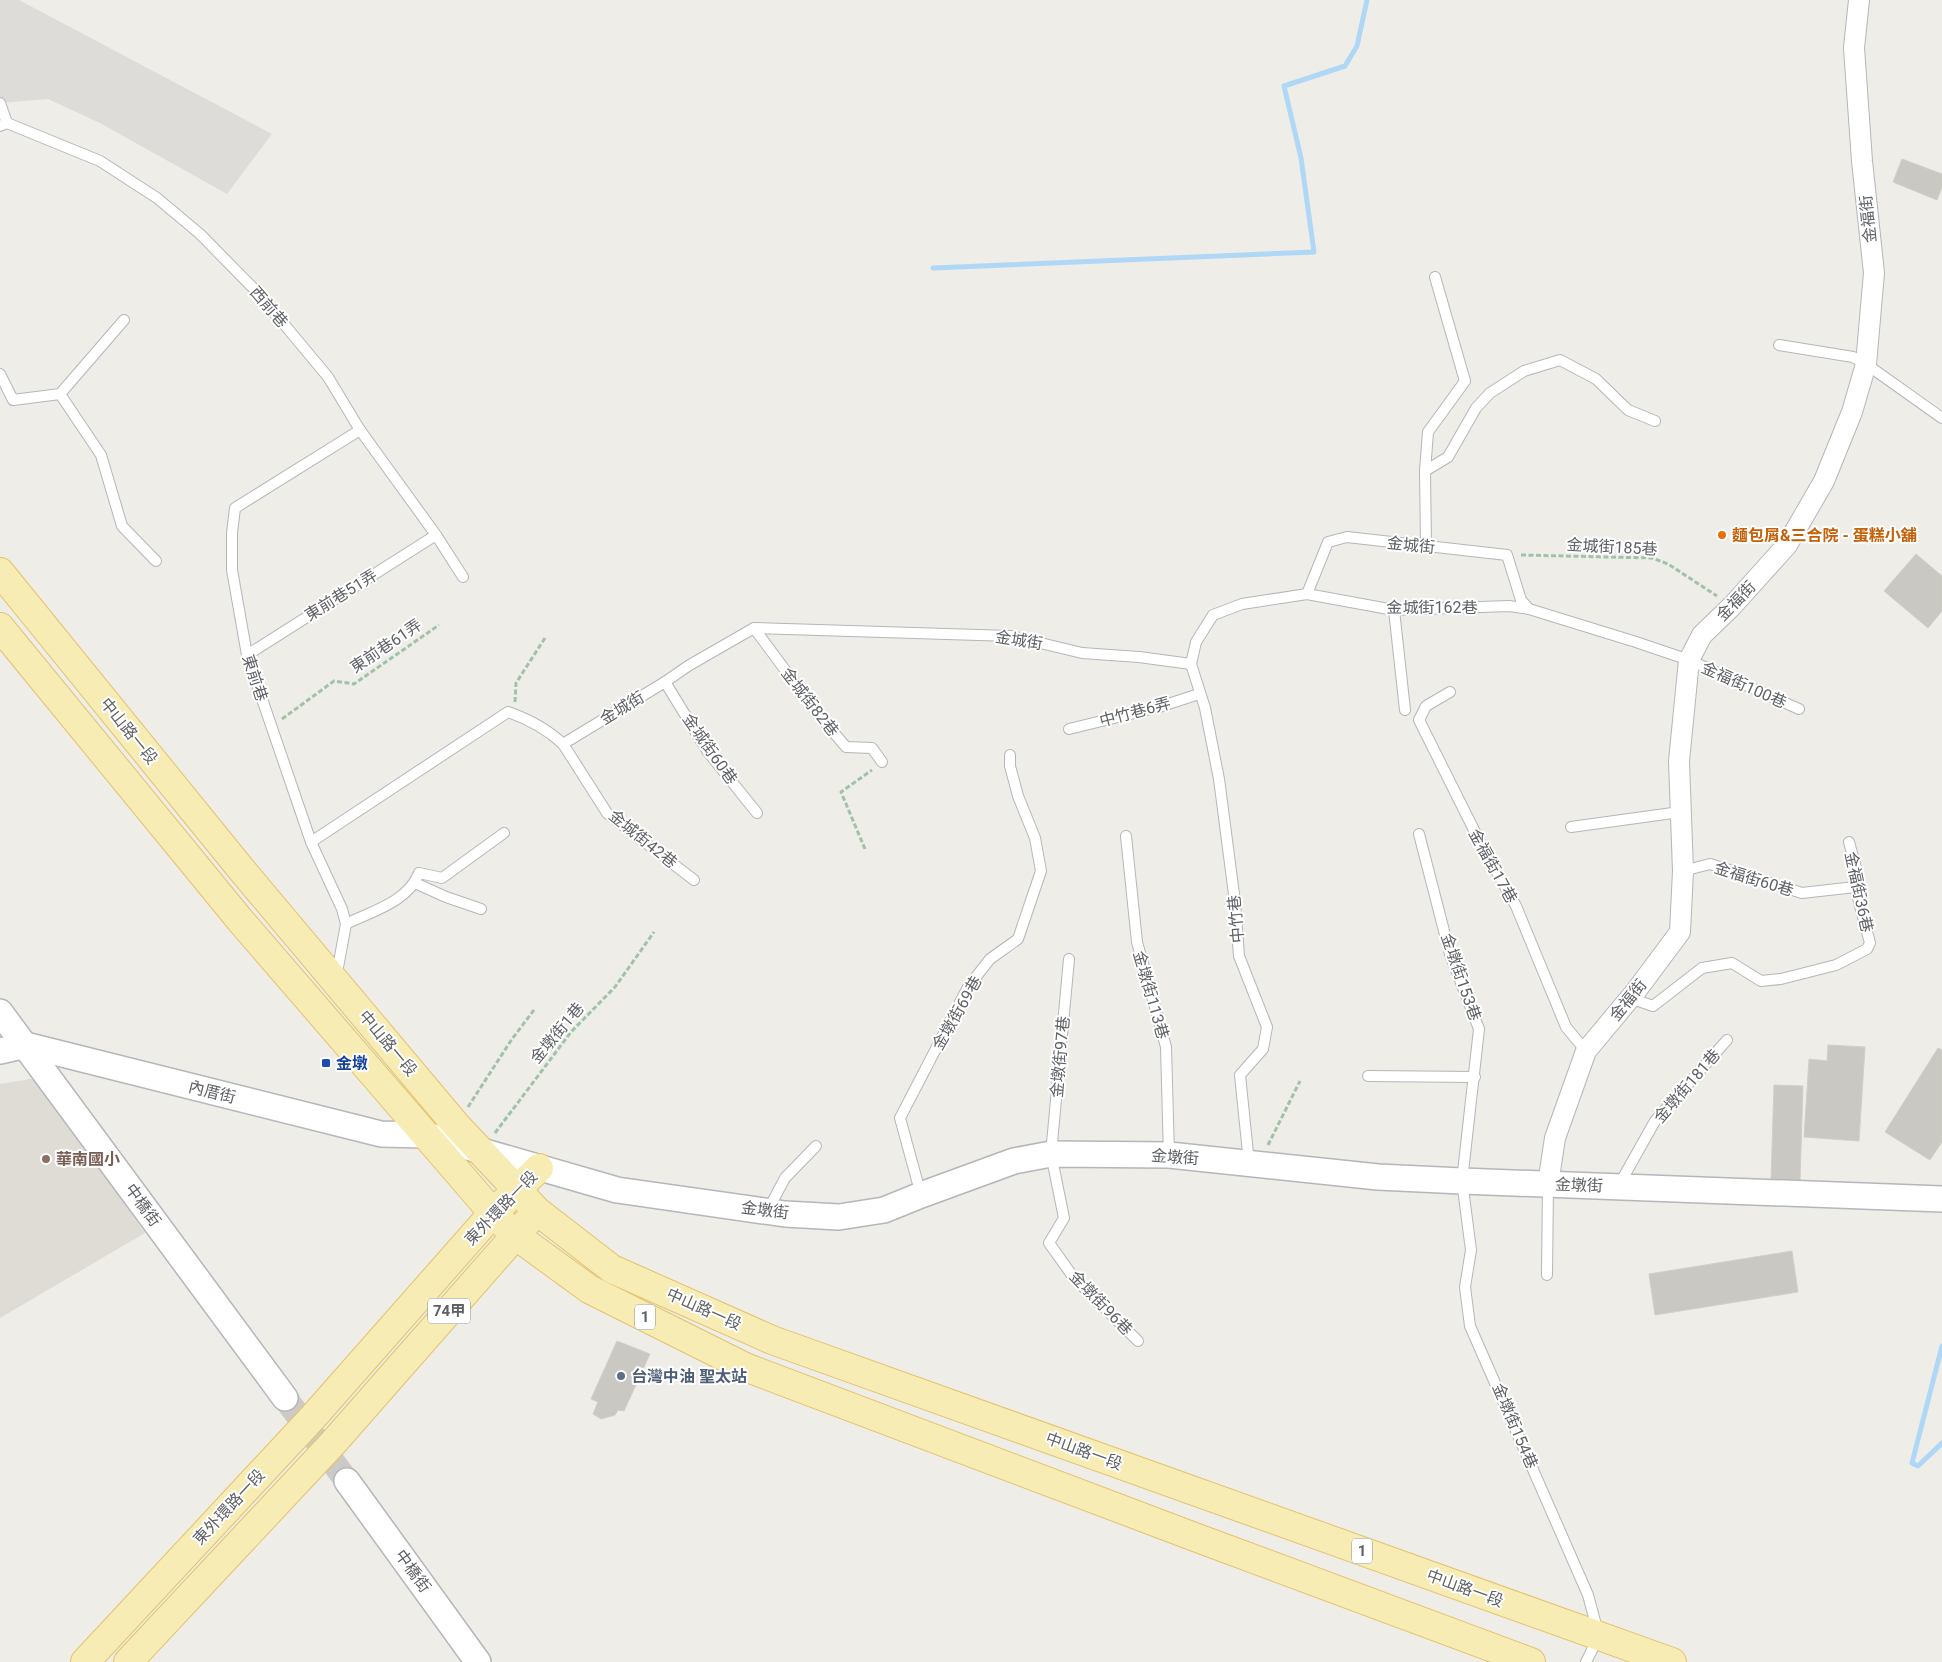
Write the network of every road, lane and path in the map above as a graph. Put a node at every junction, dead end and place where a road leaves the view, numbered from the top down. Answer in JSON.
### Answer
{"nodes":[{"id":1,"x":1859,"y":0,"type":"edge"},
{"id":2,"x":0,"y":103,"type":"edge"},
{"id":3,"x":3,"y":124,"type":"edge"},
{"id":4,"x":1435,"y":277,"type":"dead end"},
{"id":5,"x":124,"y":320,"type":"dead end"},
{"id":6,"x":1779,"y":345,"type":"dead end"},
{"id":7,"x":1866,"y":364,"type":"junction"},
{"id":8,"x":0,"y":374,"type":"edge"},
{"id":9,"x":60,"y":394,"type":"junction"},
{"id":10,"x":1942,"y":418,"type":"edge"},
{"id":11,"x":1655,"y":421,"type":"dead end"},
{"id":12,"x":360,"y":430,"type":"junction"},
{"id":13,"x":1425,"y":471,"type":"junction"},
{"id":14,"x":436,"y":535,"type":"junction"},
{"id":15,"x":1426,"y":546,"type":"junction"},
{"id":16,"x":1507,"y":555,"type":"junction"},
{"id":17,"x":156,"y":561,"type":"dead end"},
{"id":18,"x":0,"y":572,"type":"edge"},
{"id":19,"x":463,"y":577,"type":"dead end"},
{"id":20,"x":1306,"y":594,"type":"junction"},
{"id":21,"x":1732,"y":606,"type":"junction"},
{"id":22,"x":1529,"y":609,"type":"junction"},
{"id":23,"x":1394,"y":610,"type":"junction"},
{"id":24,"x":439,"y":625,"type":"dead end"},
{"id":25,"x":0,"y":626,"type":"edge"},
{"id":26,"x":754,"y":628,"type":"junction"},
{"id":27,"x":545,"y":638,"type":"dead end"},
{"id":28,"x":247,"y":655,"type":"junction"},
{"id":29,"x":1689,"y":660,"type":"junction"},
{"id":30,"x":1191,"y":664,"type":"junction"},
{"id":31,"x":665,"y":682,"type":"junction"},
{"id":32,"x":1450,"y":692,"type":"dead end"},
{"id":33,"x":1199,"y":694,"type":"junction"},
{"id":34,"x":1799,"y":709,"type":"dead end"},
{"id":35,"x":1405,"y":710,"type":"dead end"},
{"id":36,"x":514,"y":714,"type":"junction"},
{"id":37,"x":272,"y":727,"type":"junction"},
{"id":38,"x":1069,"y":728,"type":"dead end"},
{"id":39,"x":563,"y":744,"type":"junction"},
{"id":40,"x":1010,"y":756,"type":"dead end"},
{"id":41,"x":882,"y":762,"type":"joint"},
{"id":42,"x":1680,"y":812,"type":"junction"},
{"id":43,"x":757,"y":813,"type":"dead end"},
{"id":44,"x":1571,"y":827,"type":"dead end"},
{"id":45,"x":504,"y":833,"type":"dead end"},
{"id":46,"x":1418,"y":834,"type":"dead end"},
{"id":47,"x":1126,"y":836,"type":"dead end"},
{"id":48,"x":311,"y":842,"type":"junction"},
{"id":49,"x":1849,"y":842,"type":"dead end"},
{"id":50,"x":865,"y":849,"type":"dead end"},
{"id":51,"x":1683,"y":871,"type":"junction"},
{"id":52,"x":694,"y":880,"type":"dead end"},
{"id":53,"x":415,"y":883,"type":"junction"},
{"id":54,"x":1855,"y":887,"type":"junction"},
{"id":55,"x":481,"y":909,"type":"dead end"},
{"id":56,"x":346,"y":924,"type":"junction"},
{"id":57,"x":654,"y":932,"type":"dead end"},
{"id":58,"x":1069,"y":959,"type":"dead end"},
{"id":59,"x":336,"y":981,"type":"junction"},
{"id":60,"x":1630,"y":998,"type":"junction"},
{"id":61,"x":534,"y":1010,"type":"dead end"},
{"id":62,"x":0,"y":1012,"type":"edge"},
{"id":63,"x":1727,"y":1040,"type":"dead end"},
{"id":64,"x":26,"y":1046,"type":"junction"},
{"id":65,"x":0,"y":1051,"type":"edge"},
{"id":66,"x":1586,"y":1051,"type":"junction"},
{"id":67,"x":1368,"y":1076,"type":"dead end"},
{"id":68,"x":1475,"y":1077,"type":"junction"},
{"id":69,"x":1300,"y":1081,"type":"dead end"},
{"id":70,"x":456,"y":1125,"type":"junction"},
{"id":71,"x":426,"y":1136,"type":"junction"},
{"id":72,"x":816,"y":1146,"type":"dead end"},
{"id":73,"x":481,"y":1152,"type":"junction"},
{"id":74,"x":1051,"y":1154,"type":"junction"},
{"id":75,"x":1169,"y":1155,"type":"junction"},
{"id":76,"x":1256,"y":1164,"type":"junction"},
{"id":77,"x":539,"y":1168,"type":"junction"},
{"id":78,"x":1462,"y":1181,"type":"junction"},
{"id":79,"x":1548,"y":1184,"type":"junction"},
{"id":80,"x":1619,"y":1186,"type":"junction"},
{"id":81,"x":517,"y":1190,"type":"junction"},
{"id":82,"x":921,"y":1195,"type":"junction"},
{"id":83,"x":1942,"y":1199,"type":"edge"},
{"id":84,"x":537,"y":1211,"type":"junction"},
{"id":85,"x":768,"y":1211,"type":"junction"},
{"id":86,"x":494,"y":1213,"type":"junction"},
{"id":87,"x":515,"y":1235,"type":"junction"},
{"id":88,"x":1547,"y":1276,"type":"dead end"},
{"id":89,"x":1138,"y":1341,"type":"dead end"},
{"id":90,"x":284,"y":1398,"type":"tunnel mouth"},
{"id":91,"x":346,"y":1481,"type":"tunnel mouth"},
{"id":92,"x":1599,"y":1636,"type":"junction"},
{"id":93,"x":85,"y":1662,"type":"edge"},
{"id":94,"x":128,"y":1662,"type":"edge"},
{"id":95,"x":478,"y":1662,"type":"edge"},
{"id":96,"x":1531,"y":1662,"type":"edge"},
{"id":97,"x":1586,"y":1662,"type":"edge"},
{"id":98,"x":1672,"y":1662,"type":"edge"}],
"edges":[{"from":1,"to":7,"type":"street","name":"金福街"},
{"from":2,"to":3,"type":"lane"},
{"from":3,"to":12,"type":"lane","name":"西前巷"},
{"from":4,"to":13,"type":"lane"},
{"from":5,"to":9,"type":"lane"},
{"from":6,"to":7,"type":"lane"},
{"from":7,"to":10,"type":"lane"},
{"from":7,"to":21,"type":"street","name":"金福街"},
{"from":8,"to":9,"type":"lane"},
{"from":9,"to":17,"type":"lane"},
{"from":11,"to":13,"type":"lane"},
{"from":12,"to":14,"type":"lane","name":"西前巷"},
{"from":12,"to":28,"type":"lane","name":"東前巷"},
{"from":13,"to":15,"type":"lane"},
{"from":14,"to":19,"type":"lane","name":"西前巷"},
{"from":14,"to":28,"type":"lane","name":"東前巷51弄"},
{"from":15,"to":16,"type":"lane","name":"金城街"},
{"from":15,"to":20,"type":"lane","name":"金城街"},
{"from":16,"to":21,"type":"path","name":"金城街185巷"},
{"from":16,"to":22,"type":"lane"},
{"from":18,"to":59,"type":"main road","name":"中山路一段","number":"1"},
{"from":20,"to":23,"type":"lane","name":"金城街162巷"},
{"from":20,"to":30,"type":"lane"},
{"from":21,"to":29,"type":"street","name":"金福街"},
{"from":22,"to":23,"type":"lane","name":"金城街162巷"},
{"from":22,"to":29,"type":"lane"},
{"from":23,"to":35,"type":"lane"},
{"from":24,"to":37,"type":"path","name":"東前巷61弄"},
{"from":25,"to":71,"type":"main road","name":"中山路一段","number":"1"},
{"from":26,"to":30,"type":"lane","name":"金城街"},
{"from":26,"to":31,"type":"lane","name":"金城街"},
{"from":26,"to":41,"type":"lane","name":"金城街82巷"},
{"from":27,"to":36,"type":"path"},
{"from":28,"to":37,"type":"lane","name":"東前巷"},
{"from":29,"to":34,"type":"lane","name":"金福街100巷"},
{"from":29,"to":42,"type":"street","name":"金福街"},
{"from":30,"to":33,"type":"lane","name":"中竹巷"},
{"from":31,"to":39,"type":"lane","name":"金城街"},
{"from":31,"to":43,"type":"lane","name":"金城街60巷"},
{"from":32,"to":66,"type":"lane","name":"金福街17巷"},
{"from":33,"to":38,"type":"lane","name":"中竹巷6弄"},
{"from":33,"to":76,"type":"lane","name":"中竹巷"},
{"from":36,"to":39,"type":"lane"},
{"from":36,"to":48,"type":"lane"},
{"from":37,"to":48,"type":"lane","name":"東前巷"},
{"from":39,"to":52,"type":"lane","name":"金城街42巷"},
{"from":40,"to":82,"type":"lane","name":"金墩街69巷"},
{"from":41,"to":50,"type":"path"},
{"from":42,"to":44,"type":"lane"},
{"from":42,"to":51,"type":"street","name":"金福街"},
{"from":45,"to":53,"type":"lane"},
{"from":46,"to":68,"type":"lane","name":"金墩街153巷"},
{"from":47,"to":75,"type":"lane","name":"金墩街113巷"},
{"from":48,"to":56,"type":"lane","name":"東前巷"},
{"from":49,"to":54,"type":"lane","name":"金福街36巷"},
{"from":51,"to":54,"type":"lane","name":"金福街60巷"},
{"from":51,"to":60,"type":"street","name":"金福街"},
{"from":53,"to":55,"type":"lane"},
{"from":53,"to":56,"type":"lane"},
{"from":54,"to":60,"type":"lane","name":"金福街36巷"},
{"from":56,"to":59,"type":"lane","name":"東前巷"},
{"from":57,"to":73,"type":"path","name":"金墩街1巷"},
{"from":58,"to":74,"type":"lane","name":"金墩街97巷"},
{"from":59,"to":70,"type":"main road","name":"中山路一段","number":"1"},
{"from":60,"to":66,"type":"street","name":"金福街"},
{"from":61,"to":70,"type":"path"},
{"from":62,"to":64,"type":"street","name":"中橋街"},
{"from":63,"to":80,"type":"lane","name":"金墩街181巷"},
{"from":64,"to":65,"type":"street","name":"內厝街"},
{"from":64,"to":71,"type":"street","name":"內厝街"},
{"from":64,"to":90,"type":"street","name":"中橋街"},
{"from":66,"to":79,"type":"street","name":"金福街"},
{"from":67,"to":68,"type":"lane"},
{"from":68,"to":78,"type":"lane","name":"金墩街153巷"},
{"from":69,"to":76,"type":"path"},
{"from":70,"to":73,"type":"main road","name":"中山路一段","number":"1"},
{"from":71,"to":73,"type":"street","name":"金墩街"},
{"from":71,"to":86,"type":"main road","name":"中山路一段","number":"1"},
{"from":72,"to":85,"type":"lane"},
{"from":73,"to":77,"type":"street","name":"金墩街"},
{"from":73,"to":81,"type":"main road","name":"中山路一段","number":"1"},
{"from":74,"to":75,"type":"street","name":"金墩街"},
{"from":74,"to":82,"type":"street","name":"金墩街"},
{"from":74,"to":89,"type":"lane","name":"金墩街96巷"},
{"from":75,"to":76,"type":"street","name":"金墩街"},
{"from":76,"to":78,"type":"street","name":"金墩街"},
{"from":77,"to":81,"type":"main road","name":"東外環路一段","number":"74甲"},
{"from":77,"to":84,"type":"main road","name":"東外環路一段"},
{"from":77,"to":85,"type":"street","name":"金墩街"},
{"from":78,"to":79,"type":"street","name":"金墩街"},
{"from":78,"to":92,"type":"lane","name":"金墩街154巷"},
{"from":79,"to":80,"type":"street","name":"金墩街"},
{"from":79,"to":88,"type":"lane"},
{"from":80,"to":83,"type":"street","name":"金墩街"},
{"from":81,"to":84,"type":"main road","name":"中山路一段","number":"1"},
{"from":81,"to":86,"type":"main road","name":"東外環路一段","number":"74甲"},
{"from":82,"to":85,"type":"street","name":"金墩街"},
{"from":84,"to":87,"type":"main road","name":"東外環路一段","number":"74甲"},
{"from":84,"to":92,"type":"main road","name":"中山路一段","number":"1"},
{"from":86,"to":87,"type":"main road","name":"中山路一段","number":"1"},
{"from":86,"to":93,"type":"main road","name":"東外環路一段","number":"74甲"},
{"from":87,"to":94,"type":"main road","name":"東外環路一段","number":"74甲"},
{"from":87,"to":96,"type":"main road","name":"中山路一段","number":"1"},
{"from":91,"to":95,"type":"street","name":"中橋街"},
{"from":92,"to":97,"type":"lane"},
{"from":92,"to":98,"type":"main road","name":"中山路一段","number":"1"}]}
